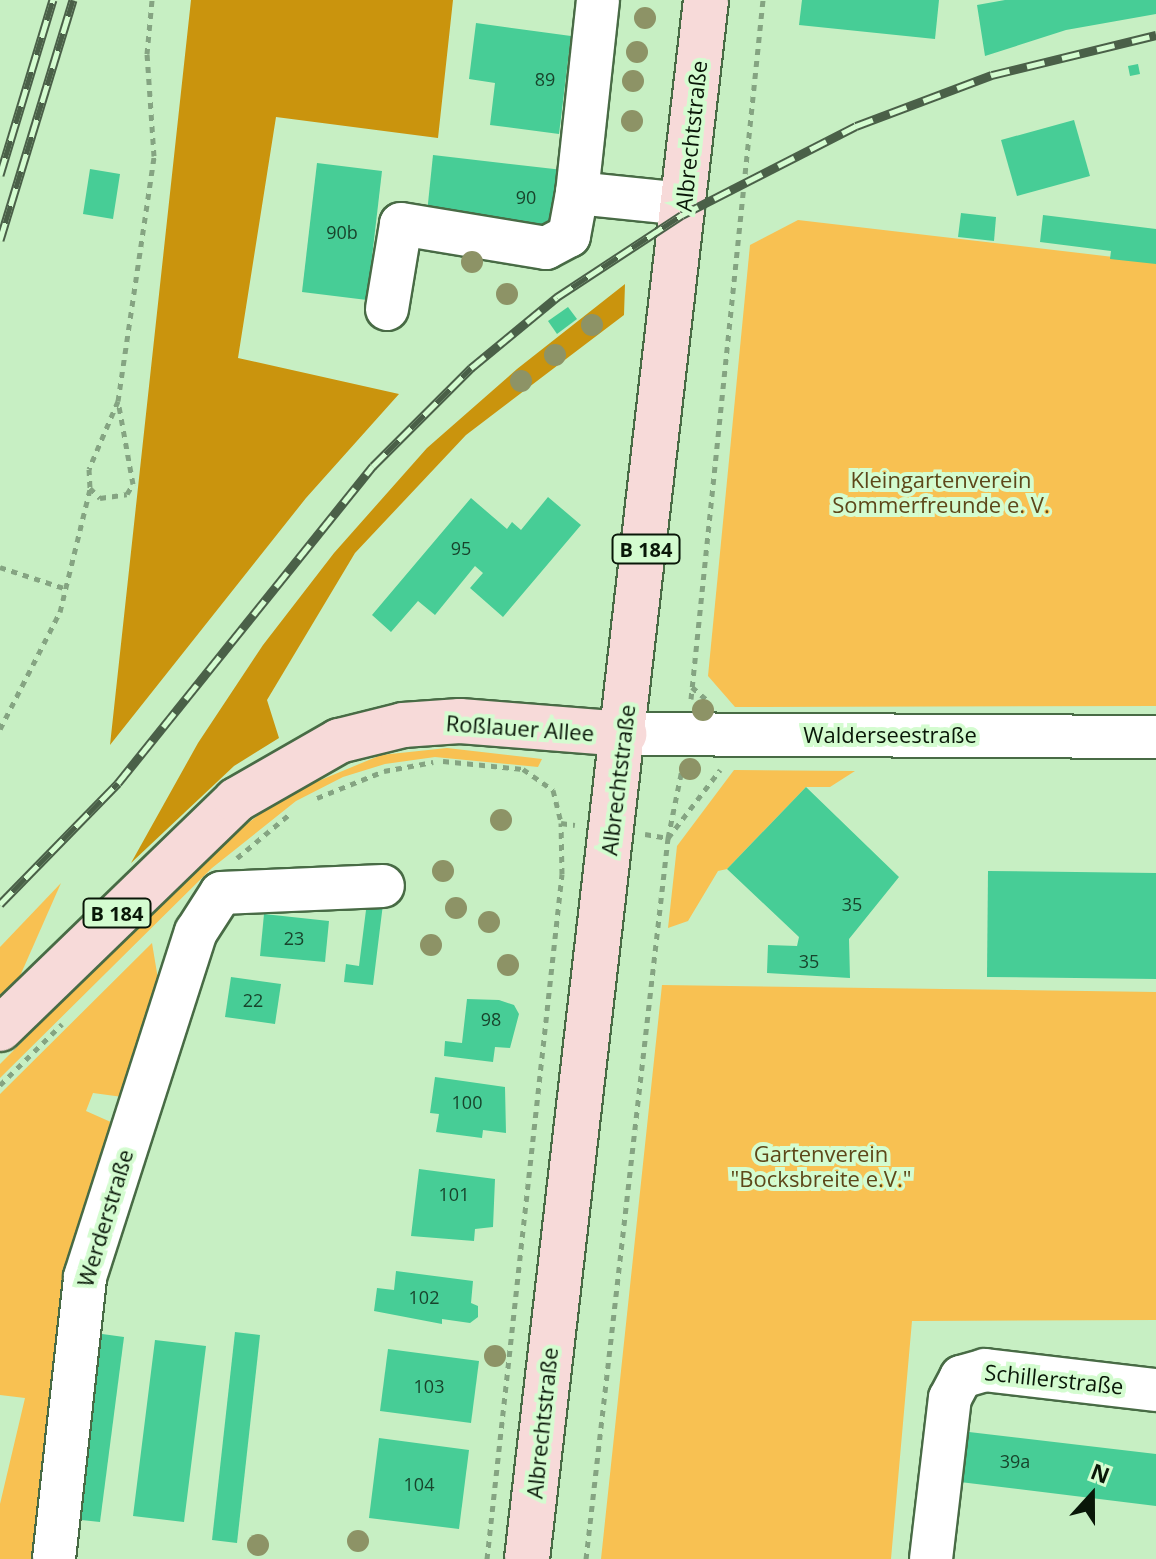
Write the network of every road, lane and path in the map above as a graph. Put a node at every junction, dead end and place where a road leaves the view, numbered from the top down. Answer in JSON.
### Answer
{"nodes":[{"id":1,"x":152,"y":0,"type":"edge"},
{"id":2,"x":598,"y":0,"type":"edge"},
{"id":3,"x":706,"y":0,"type":"edge"},
{"id":4,"x":763,"y":0,"type":"edge"},
{"id":5,"x":577,"y":193,"type":"junction"},
{"id":6,"x":683,"y":204,"type":"junction"},
{"id":7,"x":387,"y":309,"type":"dead end"},
{"id":8,"x":118,"y":401,"type":"junction"},
{"id":9,"x":90,"y":488,"type":"junction"},
{"id":10,"x":0,"y":567,"type":"edge"},
{"id":11,"x":67,"y":589,"type":"junction"},
{"id":12,"x":0,"y":729,"type":"edge"},
{"id":13,"x":624,"y":734,"type":"junction"},
{"id":14,"x":686,"y":734,"type":"junction"},
{"id":15,"x":747,"y":735,"type":"junction"},
{"id":16,"x":1156,"y":737,"type":"edge"},
{"id":17,"x":553,"y":790,"type":"dead end"},
{"id":18,"x":306,"y":804,"type":"dead end"},
{"id":19,"x":295,"y":809,"type":"dead end"},
{"id":20,"x":561,"y":823,"type":"dead end"},
{"id":21,"x":612,"y":830,"type":"junction"},
{"id":22,"x":668,"y":838,"type":"junction"},
{"id":23,"x":224,"y":880,"type":"junction"},
{"id":24,"x":383,"y":886,"type":"dead end"},
{"id":25,"x":0,"y":1029,"type":"edge"},
{"id":26,"x":1151,"y":1386,"type":"edge"},
{"id":27,"x":54,"y":1559,"type":"edge"},
{"id":28,"x":487,"y":1559,"type":"edge"},
{"id":29,"x":527,"y":1559,"type":"edge"},
{"id":30,"x":586,"y":1559,"type":"edge"},
{"id":31,"x":931,"y":1559,"type":"edge"}],
"edges":[{"from":1,"to":8,"type":"path"},
{"from":2,"to":5,"type":"street"},
{"from":3,"to":6,"type":"main road","name":"Albrechtstraße","number":"B 184"},
{"from":4,"to":14,"type":"path"},
{"from":5,"to":6,"type":"street"},
{"from":5,"to":7,"type":"street"},
{"from":6,"to":13,"type":"main road","name":"Albrechtstraße","number":"B 184"},
{"from":8,"to":9,"type":"path"},
{"from":8,"to":9,"type":"path"},
{"from":9,"to":11,"type":"path"},
{"from":10,"to":11,"type":"path"},
{"from":11,"to":12,"type":"path"},
{"from":13,"to":14,"type":"street","name":"Walderseestraße"},
{"from":13,"to":21,"type":"main road","name":"Albrechtstraße"},
{"from":13,"to":25,"type":"main road","name":"Roßlauer Allee","number":"B 184"},
{"from":14,"to":15,"type":"street","name":"Walderseestraße"},
{"from":14,"to":22,"type":"path"},
{"from":15,"to":16,"type":"street","name":"Walderseestraße"},
{"from":15,"to":22,"type":"path"},
{"from":17,"to":18,"type":"path"},
{"from":19,"to":23,"type":"path"},
{"from":20,"to":28,"type":"path"},
{"from":21,"to":22,"type":"path"},
{"from":21,"to":29,"type":"main road","name":"Albrechtstraße"},
{"from":22,"to":30,"type":"path"},
{"from":23,"to":24,"type":"street"},
{"from":23,"to":27,"type":"street","name":"Werderstraße"},
{"from":26,"to":31,"type":"street","name":"Schillerstraße"}]}
